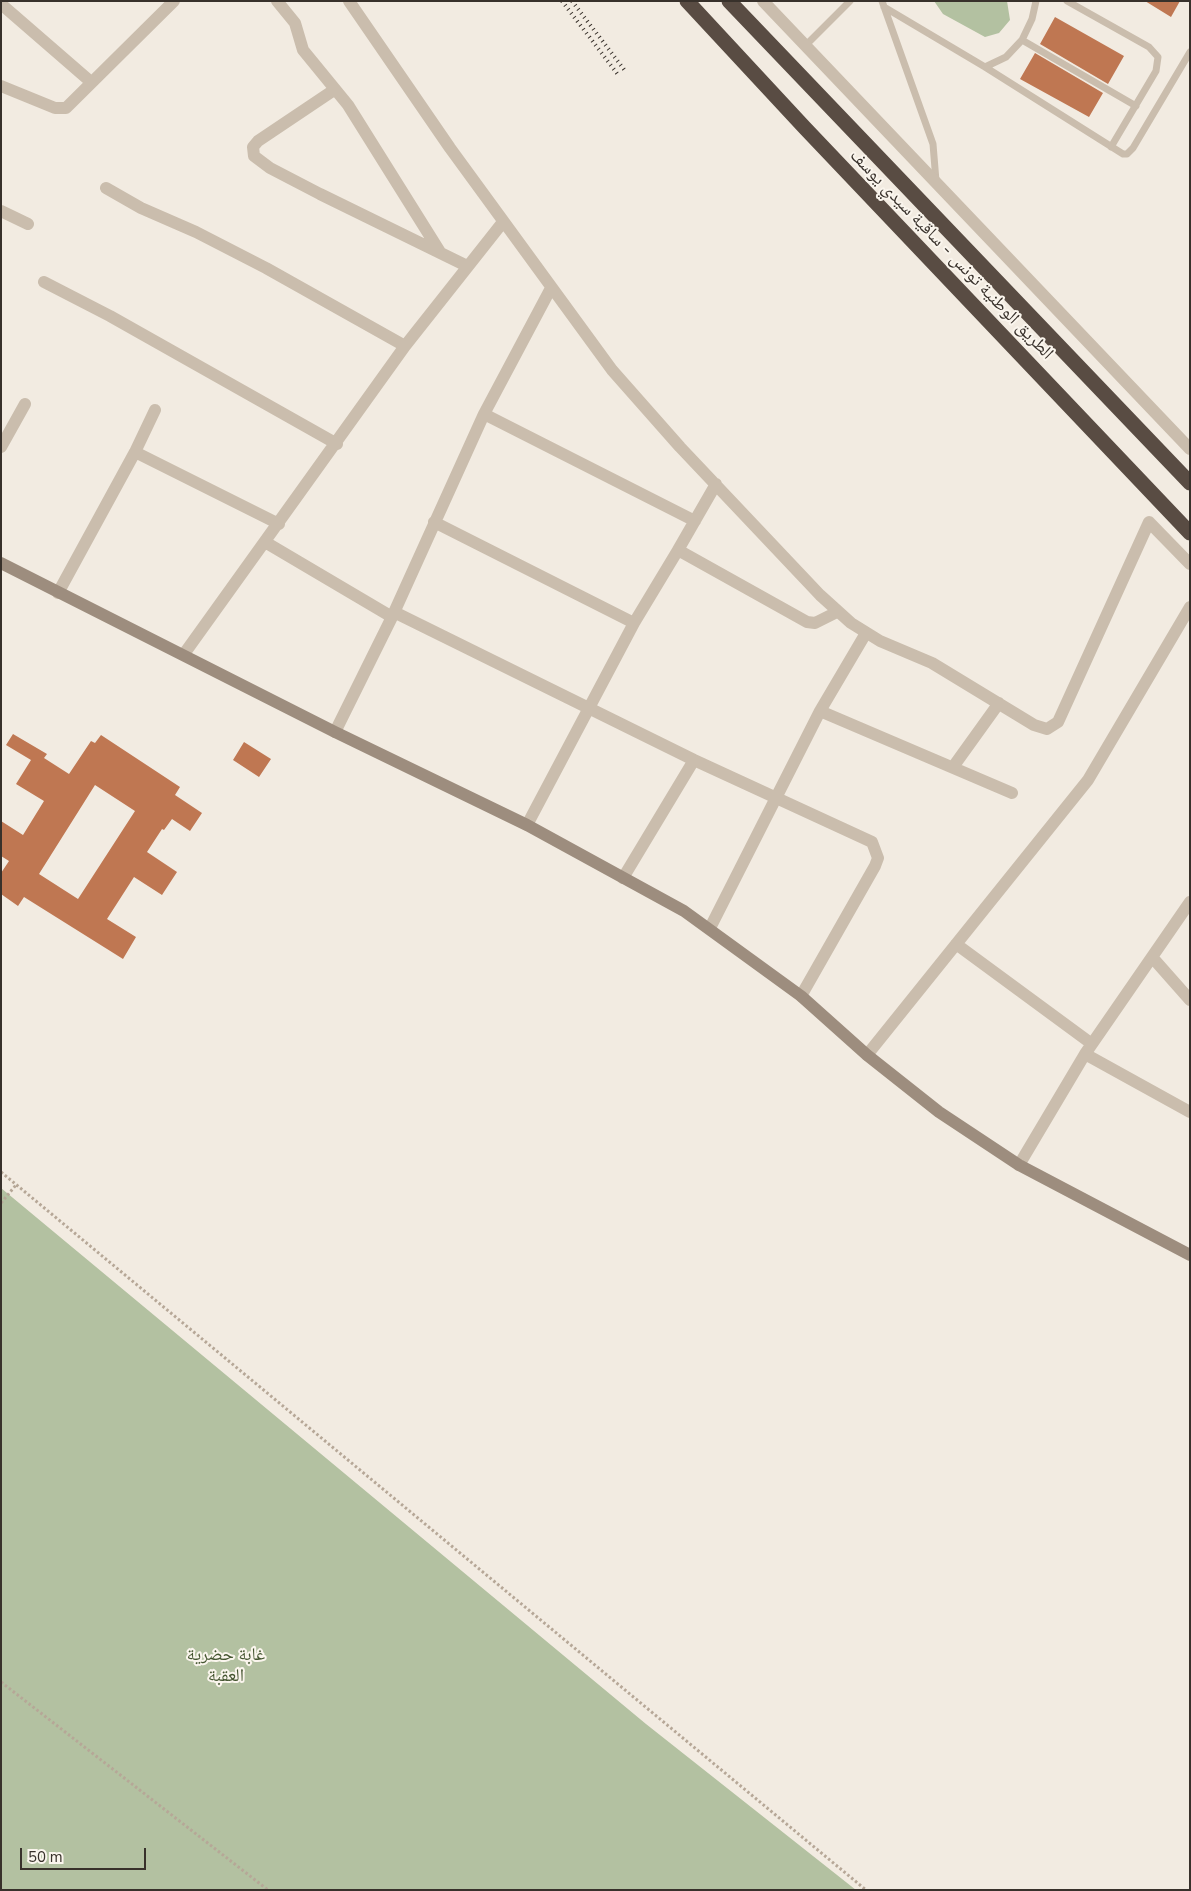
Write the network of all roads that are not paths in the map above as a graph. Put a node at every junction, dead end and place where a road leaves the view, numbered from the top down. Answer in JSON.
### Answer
{"nodes":[{"id":1,"x":277,"y":1,"type":"edge"},
{"id":2,"x":349,"y":1,"type":"edge"},
{"id":3,"x":687,"y":1,"type":"edge"},
{"id":4,"x":728,"y":1,"type":"edge"},
{"id":5,"x":763,"y":1,"type":"edge"},
{"id":6,"x":850,"y":1,"type":"edge"},
{"id":7,"x":1036,"y":1,"type":"edge"},
{"id":8,"x":1067,"y":1,"type":"edge"},
{"id":9,"x":170,"y":3,"type":"edge"},
{"id":10,"x":1,"y":4,"type":"edge"},
{"id":11,"x":883,"y":4,"type":"edge"},
{"id":12,"x":1022,"y":40,"type":"junction"},
{"id":13,"x":805,"y":46,"type":"junction"},
{"id":14,"x":1190,"y":52,"type":"edge"},
{"id":15,"x":986,"y":67,"type":"junction"},
{"id":16,"x":90,"y":82,"type":"junction"},
{"id":17,"x":1,"y":86,"type":"edge"},
{"id":18,"x":334,"y":90,"type":"junction"},
{"id":19,"x":1136,"y":106,"type":"junction"},
{"id":20,"x":1111,"y":147,"type":"junction"},
{"id":21,"x":936,"y":181,"type":"junction"},
{"id":22,"x":106,"y":188,"type":"dead end"},
{"id":23,"x":1,"y":210,"type":"edge"},
{"id":24,"x":503,"y":222,"type":"junction"},
{"id":25,"x":28,"y":224,"type":"dead end"},
{"id":26,"x":440,"y":252,"type":"junction"},
{"id":27,"x":467,"y":266,"type":"junction"},
{"id":28,"x":44,"y":282,"type":"dead end"},
{"id":29,"x":551,"y":288,"type":"junction"},
{"id":30,"x":405,"y":346,"type":"junction"},
{"id":31,"x":25,"y":404,"type":"dead end"},
{"id":32,"x":155,"y":410,"type":"dead end"},
{"id":33,"x":484,"y":414,"type":"junction"},
{"id":34,"x":336,"y":444,"type":"junction"},
{"id":35,"x":1,"y":447,"type":"edge"},
{"id":36,"x":1190,"y":449,"type":"edge"},
{"id":37,"x":135,"y":452,"type":"junction"},
{"id":38,"x":1190,"y":483,"type":"edge"},
{"id":39,"x":716,"y":484,"type":"junction"},
{"id":40,"x":695,"y":521,"type":"junction"},
{"id":41,"x":434,"y":522,"type":"junction"},
{"id":42,"x":279,"y":524,"type":"junction"},
{"id":43,"x":1190,"y":533,"type":"edge"},
{"id":44,"x":266,"y":542,"type":"junction"},
{"id":45,"x":678,"y":550,"type":"junction"},
{"id":46,"x":1,"y":563,"type":"edge"},
{"id":47,"x":1190,"y":564,"type":"edge"},
{"id":48,"x":58,"y":593,"type":"junction"},
{"id":49,"x":1190,"y":607,"type":"edge"},
{"id":50,"x":837,"y":612,"type":"junction"},
{"id":51,"x":393,"y":615,"type":"junction"},
{"id":52,"x":634,"y":623,"type":"junction"},
{"id":53,"x":866,"y":633,"type":"junction"},
{"id":54,"x":184,"y":654,"type":"junction"},
{"id":55,"x":999,"y":703,"type":"junction"},
{"id":56,"x":590,"y":709,"type":"junction"},
{"id":57,"x":820,"y":711,"type":"junction"},
{"id":58,"x":335,"y":732,"type":"junction"},
{"id":59,"x":694,"y":760,"type":"junction"},
{"id":60,"x":953,"y":767,"type":"junction"},
{"id":61,"x":1012,"y":793,"type":"dead end"},
{"id":62,"x":776,"y":800,"type":"junction"},
{"id":63,"x":527,"y":825,"type":"junction"},
{"id":64,"x":623,"y":878,"type":"junction"},
{"id":65,"x":1190,"y":902,"type":"edge"},
{"id":66,"x":710,"y":928,"type":"junction"},
{"id":67,"x":956,"y":944,"type":"junction"},
{"id":68,"x":1152,"y":957,"type":"junction"},
{"id":69,"x":801,"y":996,"type":"junction"},
{"id":70,"x":1190,"y":1000,"type":"edge"},
{"id":71,"x":1088,"y":1049,"type":"junction"},
{"id":72,"x":867,"y":1055,"type":"junction"},
{"id":73,"x":1190,"y":1112,"type":"edge"},
{"id":74,"x":1019,"y":1165,"type":"junction"},
{"id":75,"x":1190,"y":1255,"type":"edge"}],
"edges":[{"from":1,"to":18,"type":"street"},
{"from":2,"to":24,"type":"street"},
{"from":3,"to":43,"type":"highway","name":"الطريق الوطنية تونس - ساقية سيدي يوسف"},
{"from":4,"to":38,"type":"highway","name":"الطريق الوطنية تونس - ساقية سيدي يوسف"},
{"from":5,"to":13,"type":"street"},
{"from":6,"to":13,"type":"lane"},
{"from":7,"to":12,"type":"lane"},
{"from":8,"to":19,"type":"lane"},
{"from":9,"to":16,"type":"street"},
{"from":10,"to":16,"type":"street"},
{"from":11,"to":15,"type":"lane"},
{"from":11,"to":21,"type":"lane"},
{"from":12,"to":15,"type":"lane"},
{"from":12,"to":19,"type":"lane"},
{"from":13,"to":21,"type":"street"},
{"from":14,"to":20,"type":"lane"},
{"from":15,"to":20,"type":"lane"},
{"from":16,"to":17,"type":"street"},
{"from":18,"to":26,"type":"street"},
{"from":18,"to":26,"type":"street"},
{"from":19,"to":20,"type":"lane"},
{"from":21,"to":36,"type":"street"},
{"from":22,"to":30,"type":"street"},
{"from":23,"to":25,"type":"street"},
{"from":24,"to":27,"type":"street"},
{"from":24,"to":29,"type":"street"},
{"from":26,"to":27,"type":"street"},
{"from":27,"to":30,"type":"street"},
{"from":28,"to":34,"type":"street"},
{"from":29,"to":33,"type":"street"},
{"from":29,"to":39,"type":"street"},
{"from":30,"to":34,"type":"street"},
{"from":31,"to":35,"type":"street"},
{"from":32,"to":37,"type":"street"},
{"from":33,"to":40,"type":"street"},
{"from":33,"to":41,"type":"street"},
{"from":34,"to":42,"type":"street"},
{"from":37,"to":42,"type":"street"},
{"from":37,"to":48,"type":"street"},
{"from":39,"to":40,"type":"street"},
{"from":39,"to":50,"type":"street"},
{"from":40,"to":45,"type":"street"},
{"from":41,"to":51,"type":"street"},
{"from":41,"to":52,"type":"street"},
{"from":42,"to":44,"type":"street"},
{"from":44,"to":51,"type":"street"},
{"from":44,"to":54,"type":"street"},
{"from":45,"to":50,"type":"street"},
{"from":45,"to":52,"type":"street"},
{"from":46,"to":48,"type":"street"},
{"from":47,"to":55,"type":"street"},
{"from":48,"to":54,"type":"street"},
{"from":49,"to":67,"type":"street"},
{"from":50,"to":53,"type":"street"},
{"from":51,"to":56,"type":"street"},
{"from":51,"to":58,"type":"street"},
{"from":52,"to":56,"type":"street"},
{"from":53,"to":55,"type":"street"},
{"from":53,"to":57,"type":"street"},
{"from":54,"to":58,"type":"street"},
{"from":55,"to":60,"type":"street"},
{"from":56,"to":59,"type":"street"},
{"from":56,"to":63,"type":"street"},
{"from":57,"to":60,"type":"street"},
{"from":57,"to":62,"type":"street"},
{"from":58,"to":63,"type":"street"},
{"from":59,"to":62,"type":"street"},
{"from":59,"to":64,"type":"street"},
{"from":60,"to":61,"type":"street"},
{"from":62,"to":66,"type":"street"},
{"from":62,"to":69,"type":"street"},
{"from":63,"to":64,"type":"street"},
{"from":64,"to":66,"type":"street"},
{"from":65,"to":68,"type":"street"},
{"from":66,"to":69,"type":"street"},
{"from":67,"to":71,"type":"street"},
{"from":67,"to":72,"type":"street"},
{"from":68,"to":70,"type":"street"},
{"from":68,"to":71,"type":"street"},
{"from":69,"to":72,"type":"street"},
{"from":71,"to":73,"type":"street"},
{"from":71,"to":74,"type":"street"},
{"from":72,"to":74,"type":"street"},
{"from":74,"to":75,"type":"street"}]}
